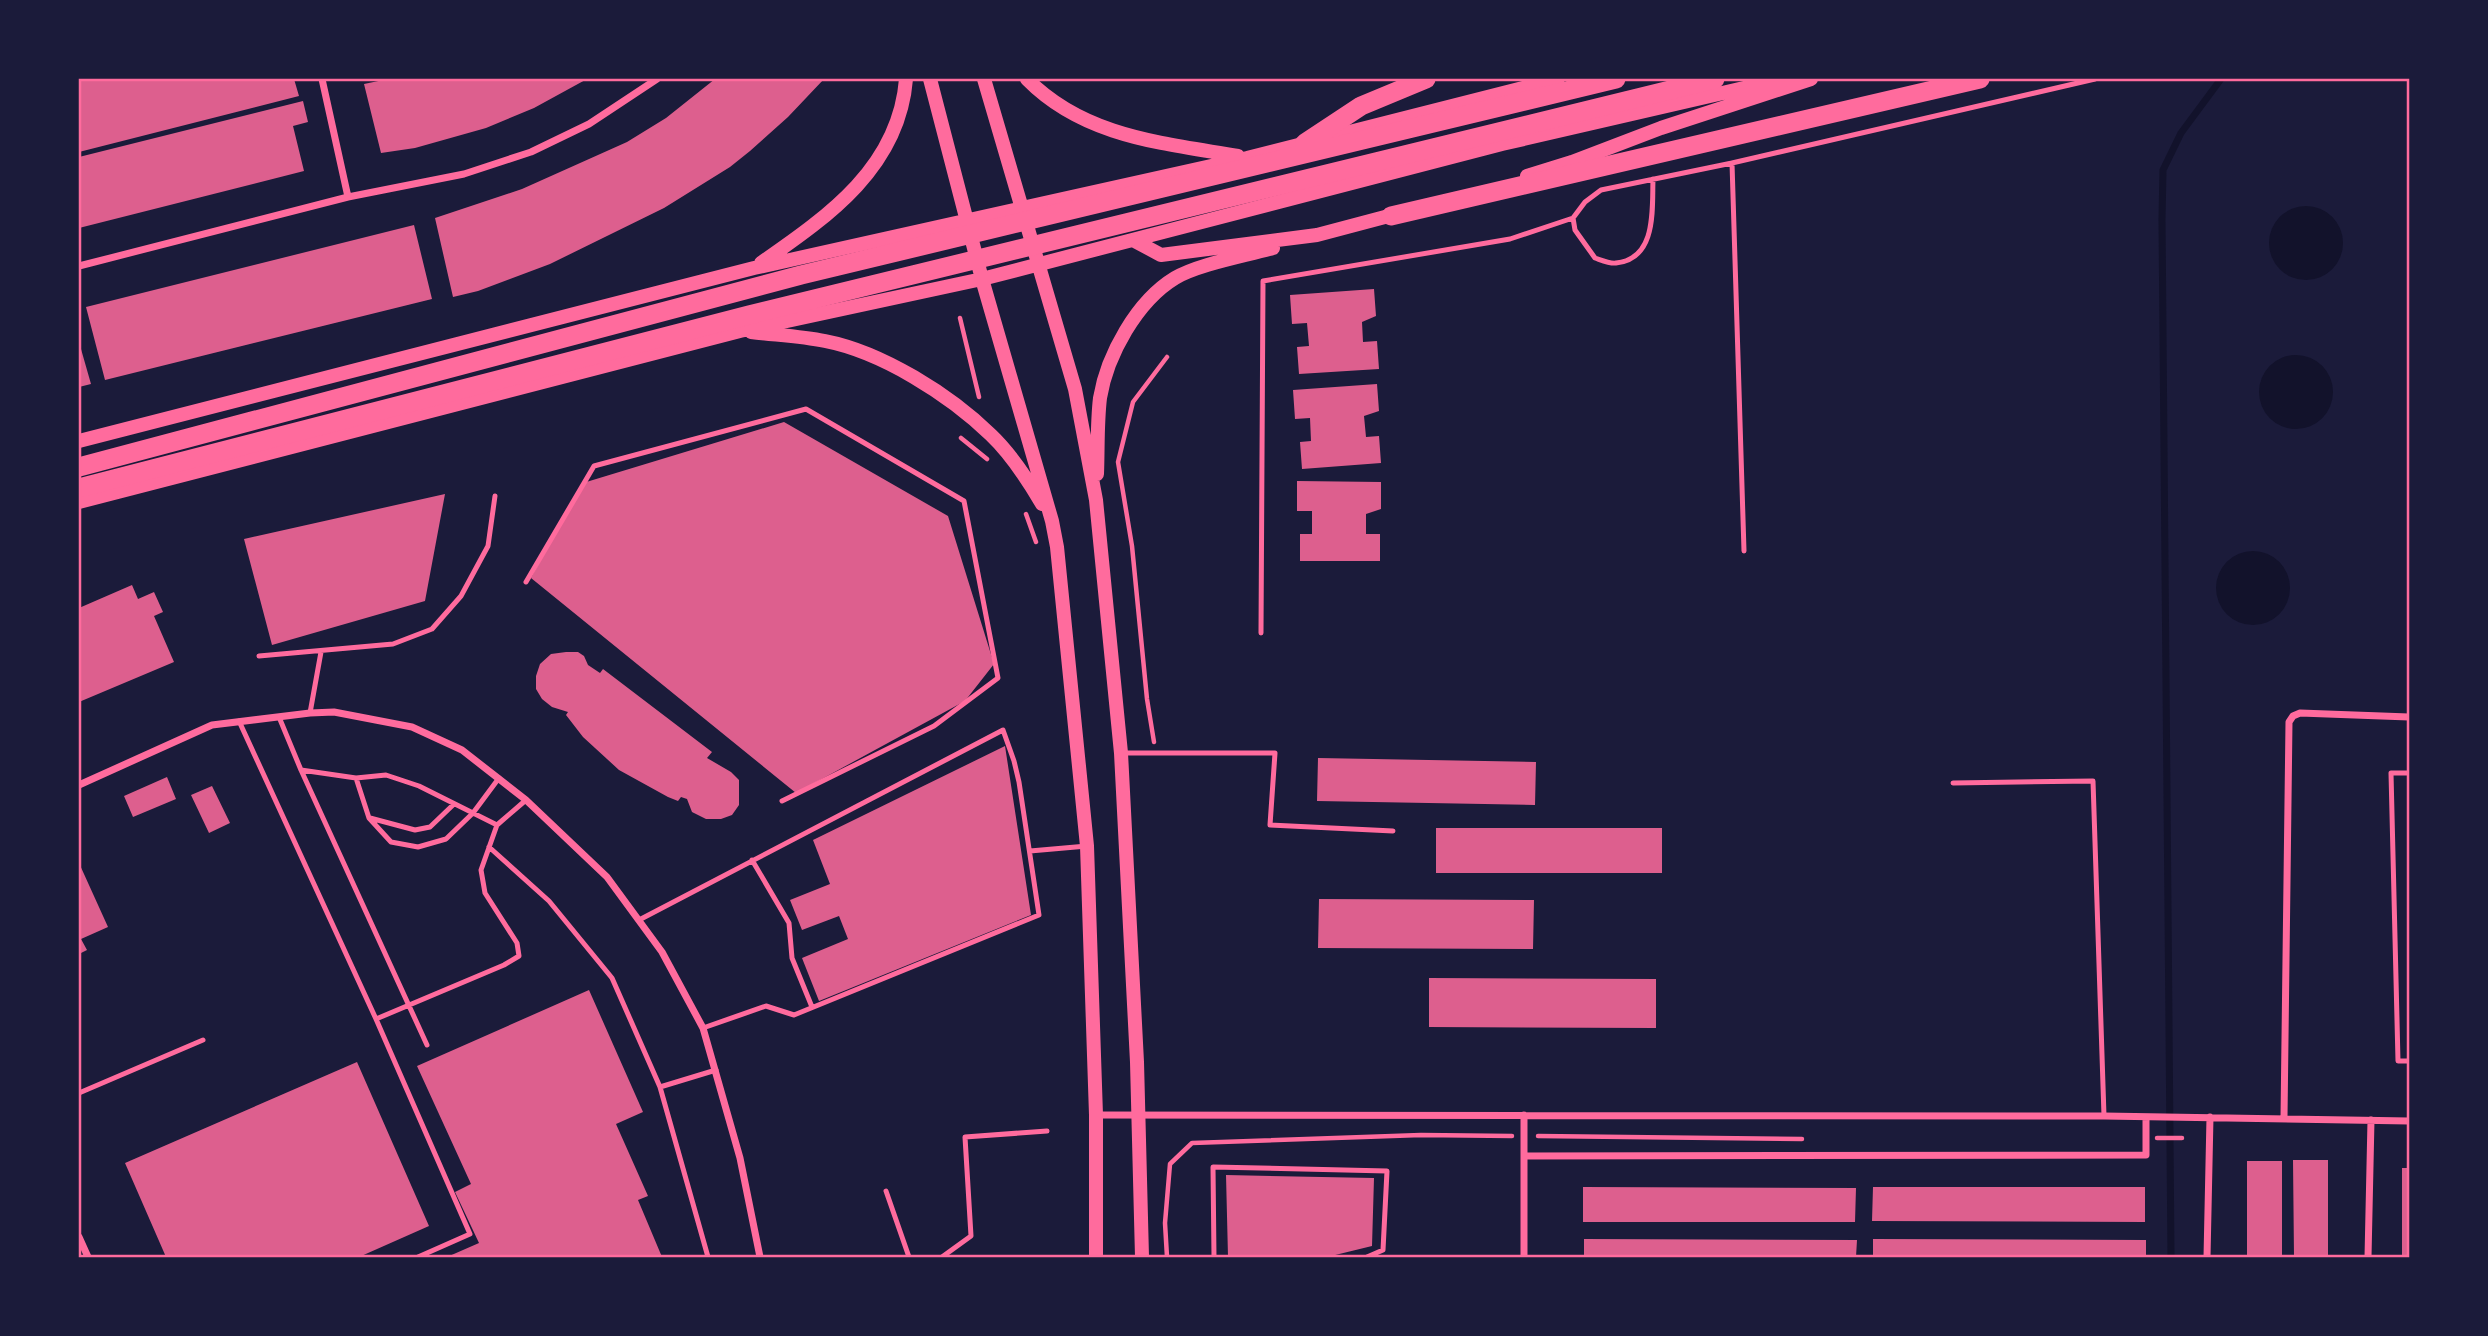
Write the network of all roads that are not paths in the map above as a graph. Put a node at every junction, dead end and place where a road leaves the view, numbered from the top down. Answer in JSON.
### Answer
{"nodes":[{"id":1,"x":322,"y":79,"type":"edge"},
{"id":2,"x":657,"y":79,"type":"edge"},
{"id":3,"x":906,"y":79,"type":"edge"},
{"id":4,"x":930,"y":79,"type":"edge"},
{"id":5,"x":984,"y":79,"type":"edge"},
{"id":6,"x":1027,"y":79,"type":"edge"},
{"id":7,"x":1426,"y":79,"type":"edge"},
{"id":8,"x":1558,"y":79,"type":"edge"},
{"id":9,"x":1616,"y":79,"type":"edge"},
{"id":10,"x":1715,"y":79,"type":"edge"},
{"id":11,"x":1783,"y":79,"type":"edge"},
{"id":12,"x":1811,"y":79,"type":"edge"},
{"id":13,"x":1980,"y":79,"type":"edge"},
{"id":14,"x":2095,"y":79,"type":"edge"},
{"id":15,"x":1305,"y":143,"type":"junction"},
{"id":16,"x":1247,"y":158,"type":"junction"},
{"id":17,"x":1732,"y":163,"type":"junction"},
{"id":18,"x":1653,"y":180,"type":"junction"},
{"id":19,"x":348,"y":197,"type":"junction"},
{"id":20,"x":1023,"y":207,"type":"junction"},
{"id":21,"x":1391,"y":216,"type":"junction"},
{"id":22,"x":1573,"y":218,"type":"junction"},
{"id":23,"x":966,"y":221,"type":"junction"},
{"id":24,"x":1317,"y":234,"type":"junction"},
{"id":25,"x":1133,"y":240,"type":"junction"},
{"id":26,"x":1037,"y":264,"type":"junction"},
{"id":27,"x":79,"y":266,"type":"edge"},
{"id":28,"x":754,"y":268,"type":"junction"},
{"id":29,"x":982,"y":279,"type":"junction"},
{"id":30,"x":740,"y":331,"type":"junction"},
{"id":31,"x":79,"y":441,"type":"edge"},
{"id":32,"x":79,"y":467,"type":"edge"},
{"id":33,"x":79,"y":488,"type":"edge"},
{"id":34,"x":495,"y":496,"type":"dead end"},
{"id":35,"x":1096,"y":499,"type":"junction"},
{"id":36,"x":79,"y":502,"type":"edge"},
{"id":37,"x":1052,"y":521,"type":"junction"},
{"id":38,"x":1744,"y":551,"type":"dead end"},
{"id":39,"x":526,"y":582,"type":"dead end"},
{"id":40,"x":1261,"y":633,"type":"dead end"},
{"id":41,"x":321,"y":652,"type":"junction"},
{"id":42,"x":258,"y":656,"type":"dead end"},
{"id":43,"x":310,"y":713,"type":"junction"},
{"id":44,"x":279,"y":716,"type":"junction"},
{"id":45,"x":2409,"y":717,"type":"edge"},
{"id":46,"x":239,"y":721,"type":"junction"},
{"id":47,"x":1121,"y":753,"type":"junction"},
{"id":48,"x":301,"y":770,"type":"junction"},
{"id":49,"x":2409,"y":773,"type":"edge"},
{"id":50,"x":356,"y":778,"type":"junction"},
{"id":51,"x":499,"y":778,"type":"junction"},
{"id":52,"x":1953,"y":783,"type":"dead end"},
{"id":53,"x":79,"y":785,"type":"edge"},
{"id":54,"x":526,"y":800,"type":"junction"},
{"id":55,"x":782,"y":802,"type":"dead end"},
{"id":56,"x":454,"y":804,"type":"junction"},
{"id":57,"x":473,"y":813,"type":"junction"},
{"id":58,"x":369,"y":818,"type":"junction"},
{"id":59,"x":497,"y":825,"type":"junction"},
{"id":60,"x":1393,"y":831,"type":"dead end"},
{"id":61,"x":1087,"y":846,"type":"junction"},
{"id":62,"x":489,"y":847,"type":"junction"},
{"id":63,"x":1030,"y":850,"type":"junction"},
{"id":64,"x":752,"y":860,"type":"junction"},
{"id":65,"x":639,"y":920,"type":"junction"},
{"id":66,"x":812,"y":1007,"type":"junction"},
{"id":67,"x":376,"y":1019,"type":"junction"},
{"id":68,"x":703,"y":1028,"type":"junction"},
{"id":69,"x":203,"y":1040,"type":"dead end"},
{"id":70,"x":427,"y":1045,"type":"dead end"},
{"id":71,"x":2409,"y":1061,"type":"edge"},
{"id":72,"x":716,"y":1070,"type":"junction"},
{"id":73,"x":660,"y":1087,"type":"junction"},
{"id":74,"x":79,"y":1093,"type":"edge"},
{"id":75,"x":1096,"y":1115,"type":"junction"},
{"id":76,"x":1139,"y":1115,"type":"junction"},
{"id":77,"x":1524,"y":1115,"type":"junction"},
{"id":78,"x":2104,"y":1116,"type":"junction"},
{"id":79,"x":2146,"y":1117,"type":"junction"},
{"id":80,"x":2210,"y":1117,"type":"junction"},
{"id":81,"x":2284,"y":1118,"type":"junction"},
{"id":82,"x":2371,"y":1120,"type":"junction"},
{"id":83,"x":2409,"y":1121,"type":"edge"},
{"id":84,"x":1048,"y":1132,"type":"dead end"},
{"id":85,"x":1524,"y":1156,"type":"junction"},
{"id":86,"x":886,"y":1191,"type":"dead end"},
{"id":87,"x":79,"y":1237,"type":"edge"},
{"id":88,"x":88,"y":1257,"type":"edge"},
{"id":89,"x":418,"y":1257,"type":"edge"},
{"id":90,"x":708,"y":1257,"type":"edge"},
{"id":91,"x":760,"y":1257,"type":"edge"},
{"id":92,"x":909,"y":1257,"type":"edge"},
{"id":93,"x":942,"y":1257,"type":"edge"},
{"id":94,"x":1096,"y":1257,"type":"edge"},
{"id":95,"x":1142,"y":1257,"type":"edge"},
{"id":96,"x":1214,"y":1257,"type":"edge"},
{"id":97,"x":1367,"y":1257,"type":"edge"},
{"id":98,"x":1524,"y":1257,"type":"edge"},
{"id":99,"x":2207,"y":1257,"type":"edge"},
{"id":100,"x":2368,"y":1257,"type":"edge"}],
"edges":[{"from":1,"to":19,"type":"street"},
{"from":2,"to":19,"type":"street"},
{"from":3,"to":28,"type":"main road"},
{"from":4,"to":23,"type":"main road"},
{"from":5,"to":20,"type":"main road"},
{"from":6,"to":16,"type":"main road"},
{"from":7,"to":15,"type":"highway"},
{"from":8,"to":15,"type":"main road"},
{"from":9,"to":32,"type":"highway"},
{"from":10,"to":33,"type":"highway"},
{"from":11,"to":25,"type":"main road"},
{"from":12,"to":21,"type":"main road"},
{"from":13,"to":21,"type":"highway"},
{"from":14,"to":17,"type":"lane"},
{"from":15,"to":16,"type":"main road"},
{"from":16,"to":20,"type":"main road"},
{"from":17,"to":18,"type":"lane"},
{"from":17,"to":38,"type":"lane"},
{"from":18,"to":22,"type":"lane"},
{"from":18,"to":22,"type":"lane"},
{"from":19,"to":27,"type":"street"},
{"from":20,"to":23,"type":"main road"},
{"from":20,"to":26,"type":"main road"},
{"from":21,"to":24,"type":"main road"},
{"from":22,"to":40,"type":"lane"},
{"from":23,"to":28,"type":"main road"},
{"from":23,"to":29,"type":"main road"},
{"from":24,"to":25,"type":"main road"},
{"from":24,"to":35,"type":"main road"},
{"from":25,"to":26,"type":"main road"},
{"from":26,"to":29,"type":"main road"},
{"from":26,"to":35,"type":"main road"},
{"from":28,"to":31,"type":"main road"},
{"from":29,"to":30,"type":"main road"},
{"from":29,"to":37,"type":"main road"},
{"from":30,"to":36,"type":"main road"},
{"from":30,"to":37,"type":"main road"},
{"from":34,"to":41,"type":"lane"},
{"from":35,"to":47,"type":"main road"},
{"from":37,"to":61,"type":"main road"},
{"from":39,"to":55,"type":"lane"},
{"from":41,"to":42,"type":"lane"},
{"from":41,"to":43,"type":"lane"},
{"from":43,"to":44,"type":"street"},
{"from":43,"to":51,"type":"street"},
{"from":44,"to":46,"type":"street"},
{"from":44,"to":48,"type":"lane"},
{"from":45,"to":81,"type":"street"},
{"from":46,"to":53,"type":"street"},
{"from":46,"to":67,"type":"lane"},
{"from":47,"to":60,"type":"lane"},
{"from":47,"to":76,"type":"main road"},
{"from":48,"to":50,"type":"lane"},
{"from":48,"to":70,"type":"lane"},
{"from":49,"to":71,"type":"lane"},
{"from":50,"to":56,"type":"lane"},
{"from":50,"to":58,"type":"lane"},
{"from":51,"to":54,"type":"street"},
{"from":51,"to":57,"type":"lane"},
{"from":52,"to":78,"type":"lane"},
{"from":54,"to":59,"type":"lane"},
{"from":54,"to":65,"type":"street"},
{"from":56,"to":57,"type":"lane"},
{"from":56,"to":58,"type":"lane"},
{"from":57,"to":58,"type":"lane"},
{"from":57,"to":59,"type":"lane"},
{"from":59,"to":62,"type":"lane"},
{"from":61,"to":63,"type":"lane"},
{"from":61,"to":75,"type":"main road"},
{"from":62,"to":67,"type":"lane"},
{"from":62,"to":73,"type":"lane"},
{"from":63,"to":64,"type":"lane"},
{"from":63,"to":66,"type":"lane"},
{"from":64,"to":65,"type":"lane"},
{"from":64,"to":66,"type":"lane"},
{"from":65,"to":68,"type":"street"},
{"from":66,"to":68,"type":"lane"},
{"from":67,"to":89,"type":"lane"},
{"from":68,"to":72,"type":"street"},
{"from":69,"to":74,"type":"lane"},
{"from":72,"to":73,"type":"lane"},
{"from":72,"to":91,"type":"street"},
{"from":73,"to":90,"type":"lane"},
{"from":75,"to":76,"type":"street"},
{"from":75,"to":94,"type":"main road"},
{"from":76,"to":77,"type":"street"},
{"from":76,"to":95,"type":"main road"},
{"from":77,"to":78,"type":"street"},
{"from":77,"to":85,"type":"street"},
{"from":78,"to":79,"type":"street"},
{"from":79,"to":80,"type":"street"},
{"from":79,"to":85,"type":"street"},
{"from":80,"to":81,"type":"street"},
{"from":80,"to":99,"type":"street"},
{"from":81,"to":82,"type":"street"},
{"from":82,"to":83,"type":"street"},
{"from":82,"to":100,"type":"street"},
{"from":84,"to":93,"type":"lane"},
{"from":85,"to":98,"type":"street"},
{"from":86,"to":92,"type":"lane"},
{"from":87,"to":88,"type":"street"},
{"from":96,"to":97,"type":"lane"}]}
